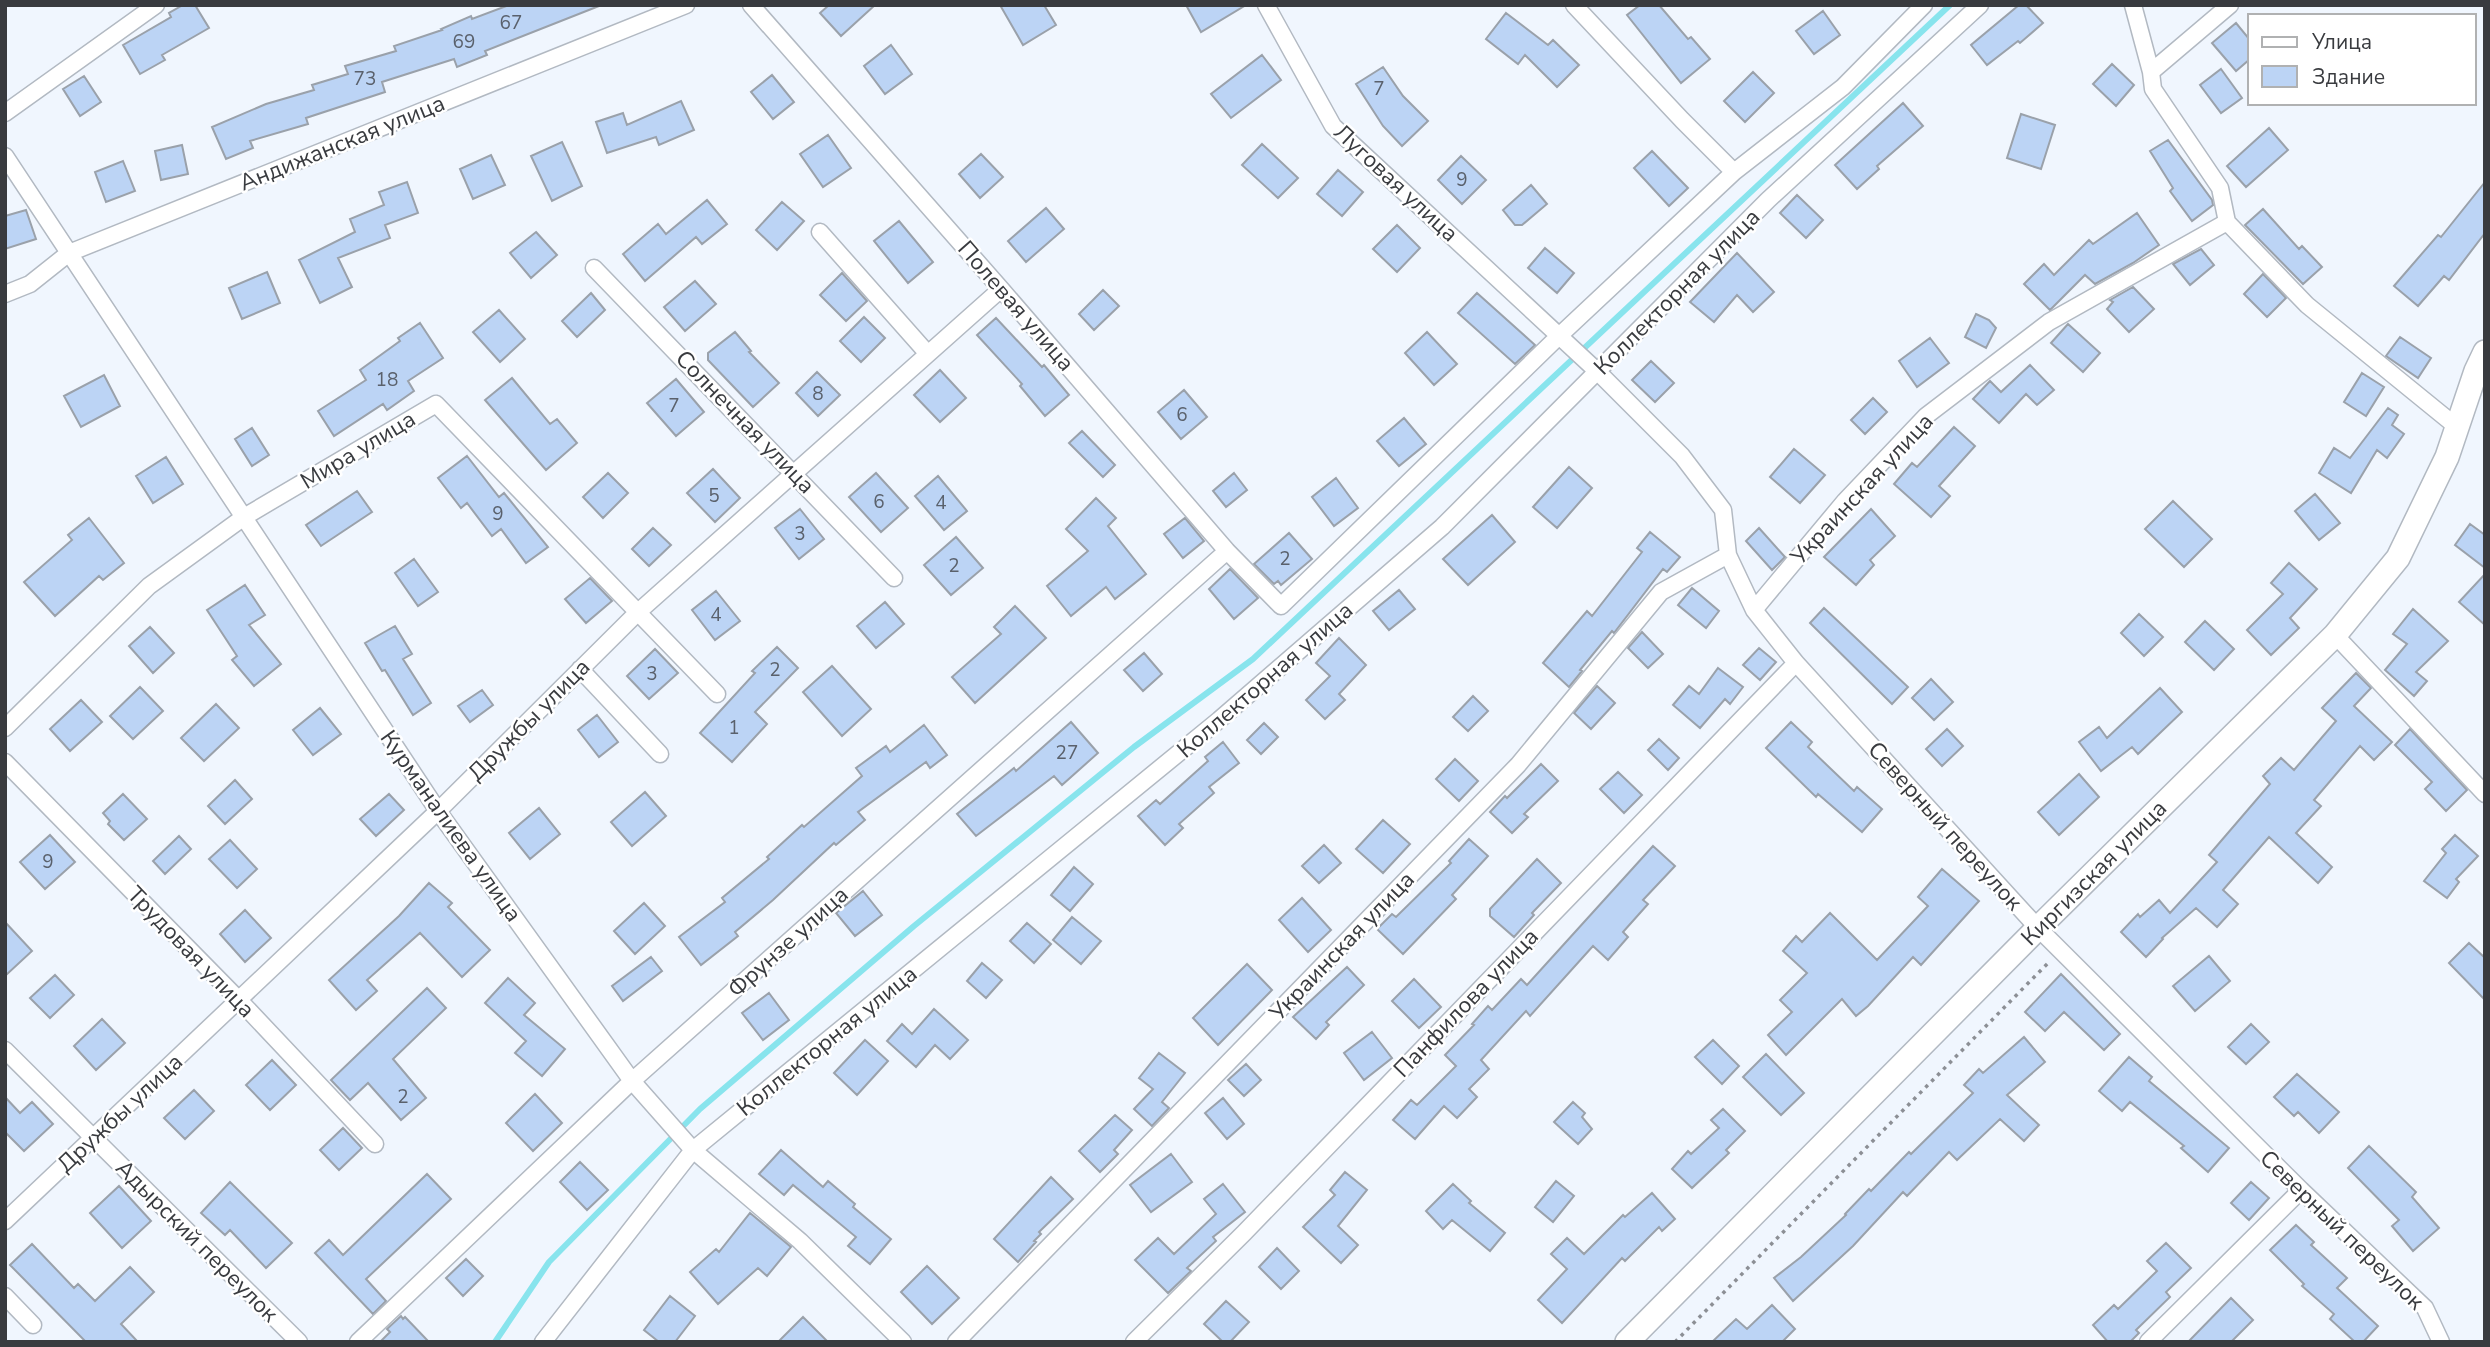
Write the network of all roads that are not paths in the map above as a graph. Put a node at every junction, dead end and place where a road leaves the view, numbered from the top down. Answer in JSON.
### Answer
{"nodes":[{"id":1,"x":156,"y":5,"type":"edge"},
{"id":2,"x":685,"y":5,"type":"edge"},
{"id":3,"x":751,"y":5,"type":"edge"},
{"id":4,"x":1266,"y":5,"type":"edge"},
{"id":5,"x":1574,"y":5,"type":"edge"},
{"id":6,"x":1924,"y":5,"type":"edge"},
{"id":7,"x":1980,"y":5,"type":"edge"},
{"id":8,"x":2133,"y":5,"type":"edge"},
{"id":9,"x":2230,"y":5,"type":"edge"},
{"id":10,"x":2151,"y":72,"type":"junction"},
{"id":11,"x":5,"y":113,"type":"edge"},
{"id":12,"x":5,"y":156,"type":"edge"},
{"id":13,"x":1734,"y":172,"type":"junction"},
{"id":14,"x":2227,"y":222,"type":"junction"},
{"id":15,"x":820,"y":232,"type":"dead end"},
{"id":16,"x":69,"y":253,"type":"junction"},
{"id":17,"x":594,"y":268,"type":"dead end"},
{"id":18,"x":1002,"y":289,"type":"junction"},
{"id":19,"x":5,"y":294,"type":"edge"},
{"id":20,"x":1559,"y":336,"type":"junction"},
{"id":21,"x":2485,"y":352,"type":"edge"},
{"id":22,"x":928,"y":354,"type":"junction"},
{"id":23,"x":1598,"y":372,"type":"junction"},
{"id":24,"x":2457,"y":427,"type":"junction"},
{"id":25,"x":794,"y":473,"type":"junction"},
{"id":26,"x":244,"y":517,"type":"junction"},
{"id":27,"x":1227,"y":551,"type":"junction"},
{"id":28,"x":1728,"y":555,"type":"junction"},
{"id":29,"x":894,"y":578,"type":"dead end"},
{"id":30,"x":1281,"y":606,"type":"joint"},
{"id":31,"x":1754,"y":610,"type":"junction"},
{"id":32,"x":637,"y":612,"type":"junction"},
{"id":33,"x":2335,"y":635,"type":"junction"},
{"id":34,"x":1796,"y":663,"type":"junction"},
{"id":35,"x":580,"y":669,"type":"junction"},
{"id":36,"x":717,"y":694,"type":"dead end"},
{"id":37,"x":5,"y":728,"type":"edge"},
{"id":38,"x":660,"y":754,"type":"dead end"},
{"id":39,"x":5,"y":762,"type":"edge"},
{"id":40,"x":2485,"y":794,"type":"edge"},
{"id":41,"x":438,"y":811,"type":"junction"},
{"id":42,"x":2038,"y":928,"type":"junction"},
{"id":43,"x":239,"y":1000,"type":"junction"},
{"id":44,"x":5,"y":1051,"type":"edge"},
{"id":45,"x":632,"y":1081,"type":"junction"},
{"id":46,"x":93,"y":1138,"type":"junction"},
{"id":47,"x":375,"y":1144,"type":"dead end"},
{"id":48,"x":694,"y":1150,"type":"junction"},
{"id":49,"x":2301,"y":1190,"type":"junction"},
{"id":50,"x":5,"y":1221,"type":"edge"},
{"id":51,"x":5,"y":1296,"type":"edge"},
{"id":52,"x":33,"y":1325,"type":"dead end"},
{"id":53,"x":299,"y":1342,"type":"edge"},
{"id":54,"x":358,"y":1342,"type":"edge"},
{"id":55,"x":543,"y":1342,"type":"edge"},
{"id":56,"x":903,"y":1342,"type":"edge"},
{"id":57,"x":956,"y":1342,"type":"edge"},
{"id":58,"x":1134,"y":1342,"type":"edge"},
{"id":59,"x":1627,"y":1342,"type":"edge"},
{"id":60,"x":2148,"y":1342,"type":"edge"},
{"id":61,"x":2441,"y":1342,"type":"edge"}],
"edges":[{"from":1,"to":11,"type":"street"},
{"from":2,"to":16,"type":"street","name":"Андижанская улица"},
{"from":3,"to":18,"type":"street","name":"Полевая улица"},
{"from":4,"to":20,"type":"street","name":"Луговая улица"},
{"from":5,"to":13,"type":"street"},
{"from":6,"to":13,"type":"street","name":"Коллекторная улица"},
{"from":7,"to":23,"type":"street","name":"Коллекторная улица"},
{"from":8,"to":10,"type":"street"},
{"from":9,"to":10,"type":"street"},
{"from":10,"to":14,"type":"street"},
{"from":12,"to":16,"type":"street","name":"Курманалиева улица"},
{"from":13,"to":20,"type":"street","name":"Коллекторная улица"},
{"from":14,"to":24,"type":"street"},
{"from":14,"to":31,"type":"street","name":"Украинская улица"},
{"from":15,"to":22,"type":"street"},
{"from":16,"to":19,"type":"street","name":"Андижанская улица"},
{"from":16,"to":26,"type":"street","name":"Курманалиева улица"},
{"from":17,"to":25,"type":"street","name":"Солнечная улица"},
{"from":18,"to":22,"type":"street","name":"Дружбы улица"},
{"from":18,"to":27,"type":"street","name":"Полевая улица"},
{"from":20,"to":23,"type":"street","name":"Северный переулок"},
{"from":20,"to":30,"type":"street","name":"Коллекторная улица"},
{"from":21,"to":24,"type":"main road","name":"Киргизская улица"},
{"from":22,"to":25,"type":"street","name":"Дружбы улица"},
{"from":23,"to":28,"type":"street","name":"Северный переулок"},
{"from":23,"to":48,"type":"street","name":"Коллекторная улица"},
{"from":24,"to":33,"type":"main road","name":"Киргизская улица"},
{"from":25,"to":29,"type":"street","name":"Солнечная улица"},
{"from":25,"to":32,"type":"street","name":"Дружбы улица"},
{"from":26,"to":32,"type":"street","name":"Мира улица"},
{"from":26,"to":37,"type":"street","name":"Мира улица"},
{"from":26,"to":41,"type":"street","name":"Курманалиева улица"},
{"from":27,"to":30,"type":"street","name":"Полевая улица"},
{"from":27,"to":45,"type":"street","name":"Фрунзе улица"},
{"from":28,"to":31,"type":"street","name":"Северный переулок"},
{"from":28,"to":57,"type":"street","name":"Украинская улица"},
{"from":31,"to":34,"type":"street","name":"Северный переулок"},
{"from":32,"to":35,"type":"street","name":"Дружбы улица"},
{"from":32,"to":36,"type":"street","name":"Мира улица"},
{"from":33,"to":40,"type":"street"},
{"from":33,"to":42,"type":"main road","name":"Киргизская улица"},
{"from":34,"to":42,"type":"street","name":"Северный переулок"},
{"from":34,"to":58,"type":"street","name":"Панфилова улица"},
{"from":35,"to":38,"type":"street"},
{"from":35,"to":41,"type":"street","name":"Дружбы улица"},
{"from":39,"to":43,"type":"street","name":"Трудовая улица"},
{"from":41,"to":43,"type":"street","name":"Дружбы улица"},
{"from":41,"to":45,"type":"street","name":"Курманалиева улица"},
{"from":42,"to":49,"type":"street","name":"Северный переулок"},
{"from":42,"to":59,"type":"main road","name":"Киргизская улица"},
{"from":43,"to":46,"type":"street","name":"Дружбы улица"},
{"from":43,"to":47,"type":"street","name":"Трудовая улица"},
{"from":44,"to":46,"type":"street","name":"Адырский переулок"},
{"from":45,"to":48,"type":"street","name":"Курманалиева улица"},
{"from":45,"to":54,"type":"street","name":"Фрунзе улица"},
{"from":46,"to":50,"type":"street","name":"Дружбы улица"},
{"from":46,"to":53,"type":"street","name":"Адырский переулок"},
{"from":48,"to":55,"type":"street","name":"Коллекторная улица"},
{"from":48,"to":56,"type":"street","name":"Курманалиева улица"},
{"from":49,"to":60,"type":"street"},
{"from":49,"to":61,"type":"street","name":"Северный переулок"},
{"from":51,"to":52,"type":"street"}]}
